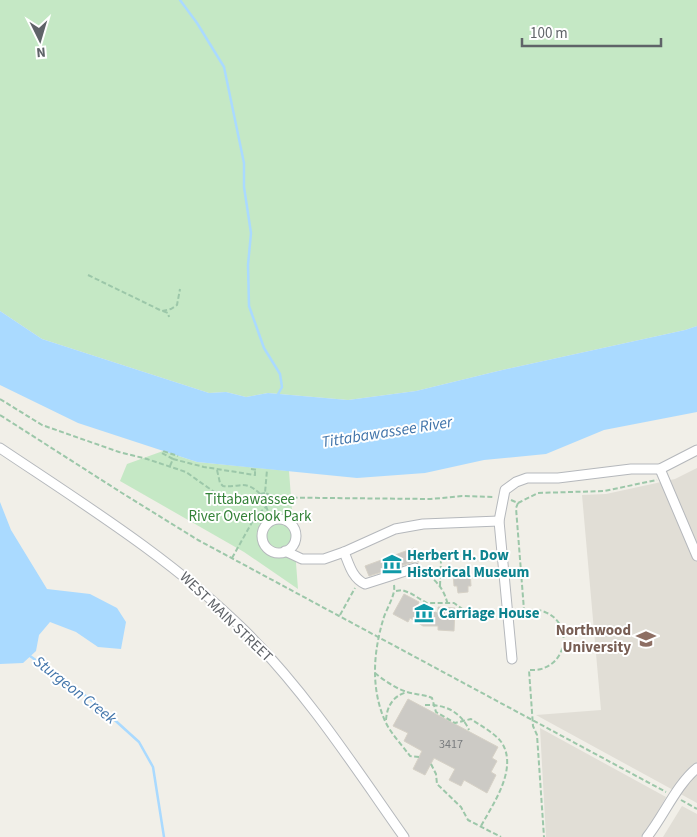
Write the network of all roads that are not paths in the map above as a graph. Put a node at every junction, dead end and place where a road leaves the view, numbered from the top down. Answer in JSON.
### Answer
{"nodes":[{"id":1,"x":0,"y":448,"type":"edge"},
{"id":2,"x":697,"y":450,"type":"edge"},
{"id":3,"x":661,"y":474,"type":"junction"},
{"id":4,"x":499,"y":521,"type":"junction"},
{"id":5,"x":285,"y":552,"type":"junction"},
{"id":6,"x":344,"y":552,"type":"junction"},
{"id":7,"x":697,"y":556,"type":"edge"},
{"id":8,"x":415,"y":568,"type":"road end"},
{"id":9,"x":512,"y":659,"type":"dead end"},
{"id":10,"x":697,"y":768,"type":"edge"},
{"id":11,"x":404,"y":837,"type":"edge"},
{"id":12,"x":647,"y":837,"type":"edge"}],
"edges":[{"from":1,"to":11,"type":"street","name":"WEST MAIN STREET"},
{"from":2,"to":3,"type":"street"},
{"from":3,"to":4,"type":"street"},
{"from":3,"to":7,"type":"street"},
{"from":4,"to":6,"type":"street"},
{"from":4,"to":9,"type":"street"},
{"from":5,"to":5,"type":"street"},
{"from":5,"to":6,"type":"street"},
{"from":6,"to":8,"type":"street"},
{"from":10,"to":12,"type":"street"}]}
